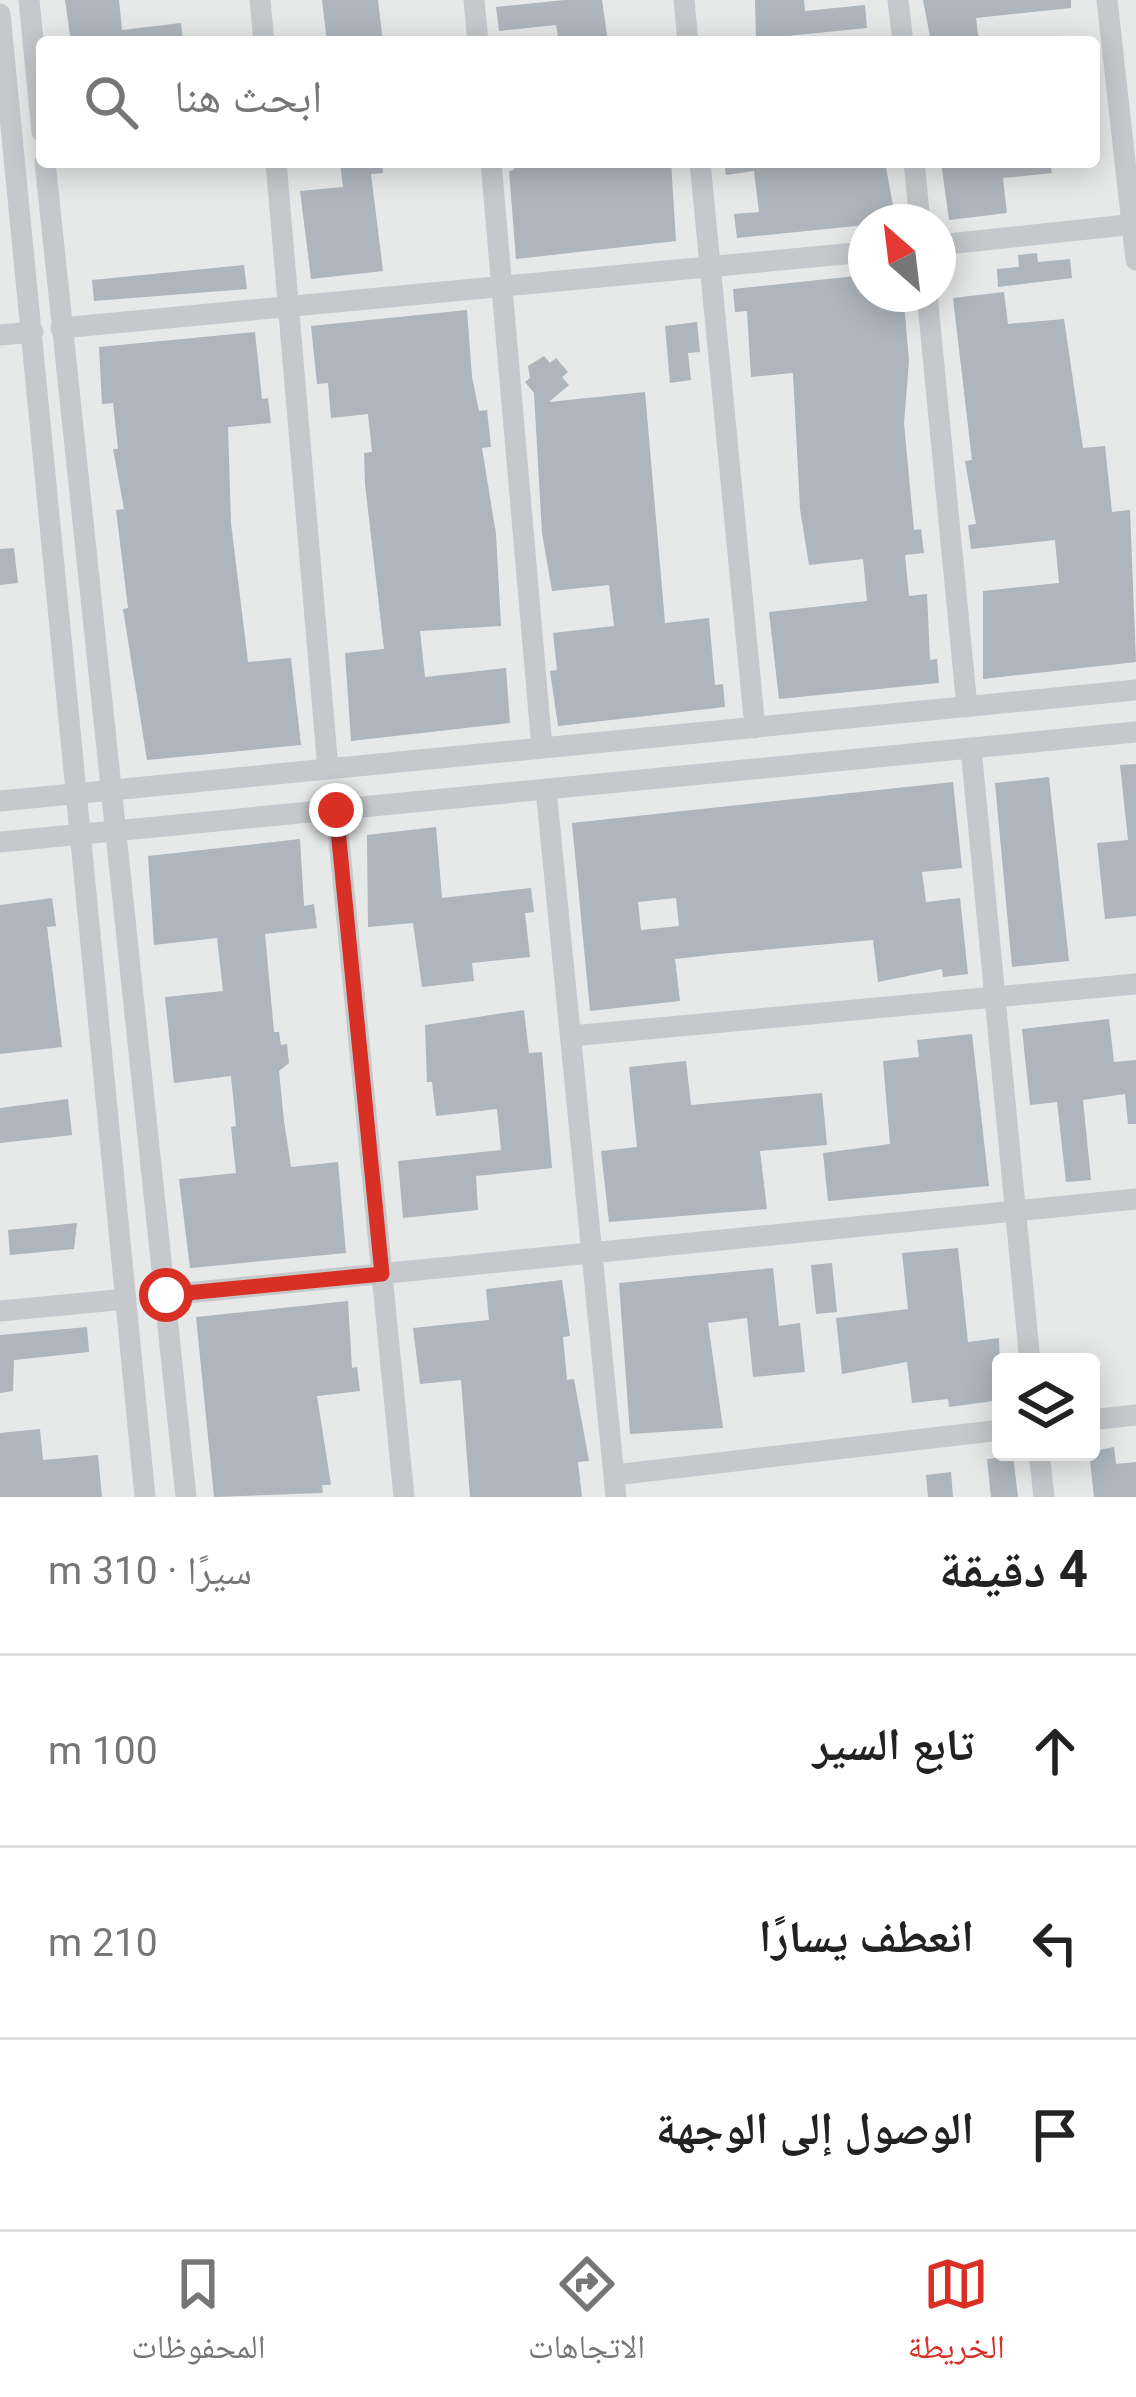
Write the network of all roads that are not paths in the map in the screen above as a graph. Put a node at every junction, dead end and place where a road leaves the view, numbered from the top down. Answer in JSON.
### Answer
{"nodes":[{"id":1,"x":29,"y":0,"type":"edge"},
{"id":2,"x":260,"y":0,"type":"edge"},
{"id":3,"x":474,"y":0,"type":"edge"},
{"id":4,"x":684,"y":0,"type":"edge"},
{"id":5,"x":898,"y":0,"type":"edge"},
{"id":6,"x":1107,"y":0,"type":"edge"},
{"id":7,"x":0,"y":14,"type":"edge"},
{"id":8,"x":263,"y":36,"type":"edge"},
{"id":9,"x":477,"y":36,"type":"edge"},
{"id":10,"x":687,"y":36,"type":"edge"},
{"id":11,"x":901,"y":36,"type":"edge"},
{"id":12,"x":36,"y":71,"type":"edge"},
{"id":13,"x":46,"y":168,"type":"edge"},
{"id":14,"x":277,"y":168,"type":"edge"},
{"id":15,"x":491,"y":168,"type":"edge"},
{"id":16,"x":701,"y":168,"type":"edge"},
{"id":17,"x":915,"y":168,"type":"edge"},
{"id":18,"x":918,"y":204,"type":"edge"},
{"id":19,"x":1134,"y":225,"type":"edge"},
{"id":20,"x":956,"y":243,"type":"edge"},
{"id":21,"x":848,"y":254,"type":"edge"},
{"id":22,"x":1136,"y":260,"type":"edge"},
{"id":23,"x":710,"y":266,"type":"junction"},
{"id":24,"x":503,"y":285,"type":"junction"},
{"id":25,"x":290,"y":305,"type":"junction"},
{"id":26,"x":929,"y":312,"type":"edge"},
{"id":27,"x":62,"y":328,"type":"junction"},
{"id":28,"x":33,"y":332,"type":"junction"},
{"id":29,"x":0,"y":335,"type":"edge"},
{"id":30,"x":1136,"y":691,"type":"edge"},
{"id":31,"x":967,"y":707,"type":"junction"},
{"id":32,"x":755,"y":728,"type":"junction"},
{"id":33,"x":1136,"y":732,"type":"edge"},
{"id":34,"x":542,"y":748,"type":"junction"},
{"id":35,"x":971,"y":748,"type":"junction"},
{"id":36,"x":328,"y":769,"type":"junction"},
{"id":37,"x":546,"y":789,"type":"junction"},
{"id":38,"x":113,"y":790,"type":"junction"},
{"id":39,"x":77,"y":793,"type":"junction"},
{"id":40,"x":0,"y":801,"type":"edge"},
{"id":41,"x":336,"y":810,"type":"junction"},
{"id":42,"x":119,"y":831,"type":"junction"},
{"id":43,"x":81,"y":834,"type":"junction"},
{"id":44,"x":0,"y":842,"type":"edge"},
{"id":45,"x":1136,"y":983,"type":"edge"},
{"id":46,"x":995,"y":997,"type":"junction"},
{"id":47,"x":571,"y":1036,"type":"junction"},
{"id":48,"x":1136,"y":1199,"type":"edge"},
{"id":49,"x":1016,"y":1211,"type":"junction"},
{"id":50,"x":593,"y":1253,"type":"junction"},
{"id":51,"x":382,"y":1274,"type":"junction"},
{"id":52,"x":166,"y":1295,"type":"junction"},
{"id":53,"x":126,"y":1299,"type":"junction"},
{"id":54,"x":0,"y":1311,"type":"edge"},
{"id":55,"x":1029,"y":1353,"type":"edge"},
{"id":56,"x":1136,"y":1415,"type":"edge"},
{"id":57,"x":1100,"y":1419,"type":"edge"},
{"id":58,"x":992,"y":1431,"type":"edge"},
{"id":59,"x":1040,"y":1461,"type":"edge"},
{"id":60,"x":615,"y":1486,"type":"edge"},
{"id":61,"x":145,"y":1497,"type":"edge"},
{"id":62,"x":186,"y":1497,"type":"edge"},
{"id":63,"x":404,"y":1497,"type":"edge"},
{"id":64,"x":1044,"y":1497,"type":"edge"}],
"edges":[{"from":1,"to":12,"type":"street"},
{"from":2,"to":8,"type":"street"},
{"from":3,"to":9,"type":"street"},
{"from":4,"to":10,"type":"street"},
{"from":5,"to":11,"type":"street"},
{"from":6,"to":19,"type":"street"},
{"from":7,"to":28,"type":"street"},
{"from":13,"to":27,"type":"street"},
{"from":14,"to":25,"type":"street"},
{"from":15,"to":24,"type":"street"},
{"from":16,"to":23,"type":"street"},
{"from":17,"to":18,"type":"street"},
{"from":19,"to":20,"type":"street"},
{"from":19,"to":22,"type":"street"},
{"from":21,"to":23,"type":"street"},
{"from":23,"to":24,"type":"street"},
{"from":23,"to":32,"type":"street"},
{"from":24,"to":25,"type":"street"},
{"from":24,"to":34,"type":"street"},
{"from":25,"to":27,"type":"street"},
{"from":25,"to":36,"type":"street"},
{"from":26,"to":31,"type":"street"},
{"from":27,"to":38,"type":"street"},
{"from":28,"to":29,"type":"street"},
{"from":28,"to":39,"type":"street"},
{"from":30,"to":31,"type":"street"},
{"from":31,"to":32,"type":"street"},
{"from":32,"to":34,"type":"street"},
{"from":33,"to":35,"type":"street"},
{"from":34,"to":36,"type":"street"},
{"from":35,"to":37,"type":"street"},
{"from":35,"to":46,"type":"street"},
{"from":36,"to":38,"type":"street"},
{"from":37,"to":41,"type":"street"},
{"from":37,"to":47,"type":"street"},
{"from":38,"to":39,"type":"street"},
{"from":38,"to":42,"type":"street"},
{"from":39,"to":40,"type":"street"},
{"from":39,"to":43,"type":"street"},
{"from":41,"to":42,"type":"street"},
{"from":41,"to":51,"type":"street"},
{"from":42,"to":43,"type":"street"},
{"from":42,"to":52,"type":"street"},
{"from":43,"to":44,"type":"street"},
{"from":43,"to":53,"type":"street"},
{"from":45,"to":46,"type":"street"},
{"from":46,"to":47,"type":"street"},
{"from":46,"to":49,"type":"street"},
{"from":47,"to":50,"type":"street"},
{"from":48,"to":49,"type":"street"},
{"from":49,"to":50,"type":"street"},
{"from":49,"to":55,"type":"street"},
{"from":50,"to":51,"type":"street"},
{"from":50,"to":60,"type":"street"},
{"from":51,"to":52,"type":"street"},
{"from":51,"to":63,"type":"street"},
{"from":52,"to":62,"type":"street"},
{"from":53,"to":54,"type":"street"},
{"from":53,"to":61,"type":"street"},
{"from":56,"to":57,"type":"street"},
{"from":58,"to":60,"type":"street"},
{"from":59,"to":64,"type":"street"}]}
